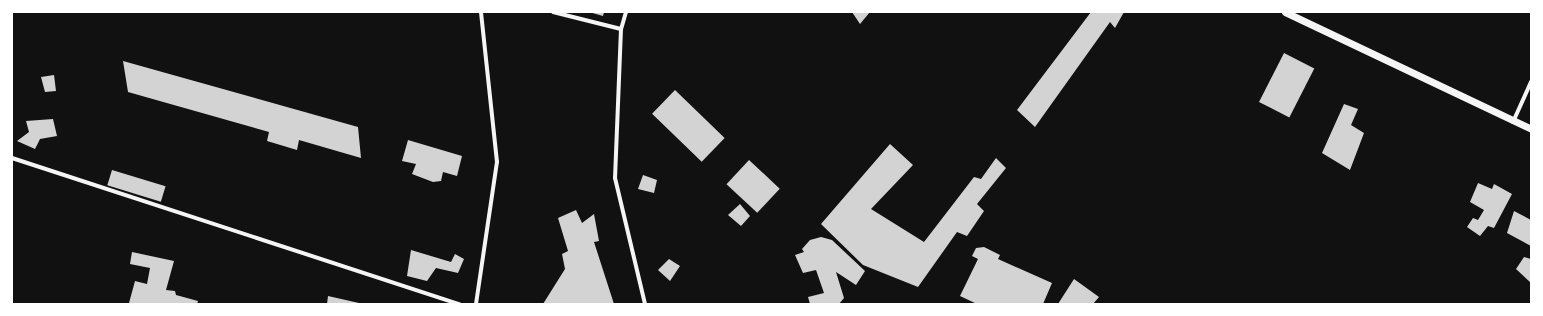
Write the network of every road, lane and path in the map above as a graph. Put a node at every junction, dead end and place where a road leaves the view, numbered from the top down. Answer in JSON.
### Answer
{"nodes":[{"id":1,"x":481,"y":12,"type":"edge"},
{"id":2,"x":553,"y":12,"type":"edge"},
{"id":3,"x":626,"y":12,"type":"edge"},
{"id":4,"x":1285,"y":12,"type":"edge"},
{"id":5,"x":621,"y":29,"type":"junction"},
{"id":6,"x":1531,"y":82,"type":"edge"},
{"id":7,"x":1513,"y":122,"type":"junction"},
{"id":8,"x":1531,"y":129,"type":"edge"},
{"id":9,"x":12,"y":158,"type":"edge"},
{"id":10,"x":460,"y":304,"type":"edge"},
{"id":11,"x":476,"y":304,"type":"edge"},
{"id":12,"x":645,"y":304,"type":"edge"}],
"edges":[{"from":1,"to":11,"type":"street"},
{"from":2,"to":5,"type":"street"},
{"from":3,"to":5,"type":"street"},
{"from":4,"to":7,"type":"street"},
{"from":5,"to":12,"type":"street"},
{"from":6,"to":7,"type":"street"},
{"from":7,"to":8,"type":"street"},
{"from":9,"to":10,"type":"street"}]}
